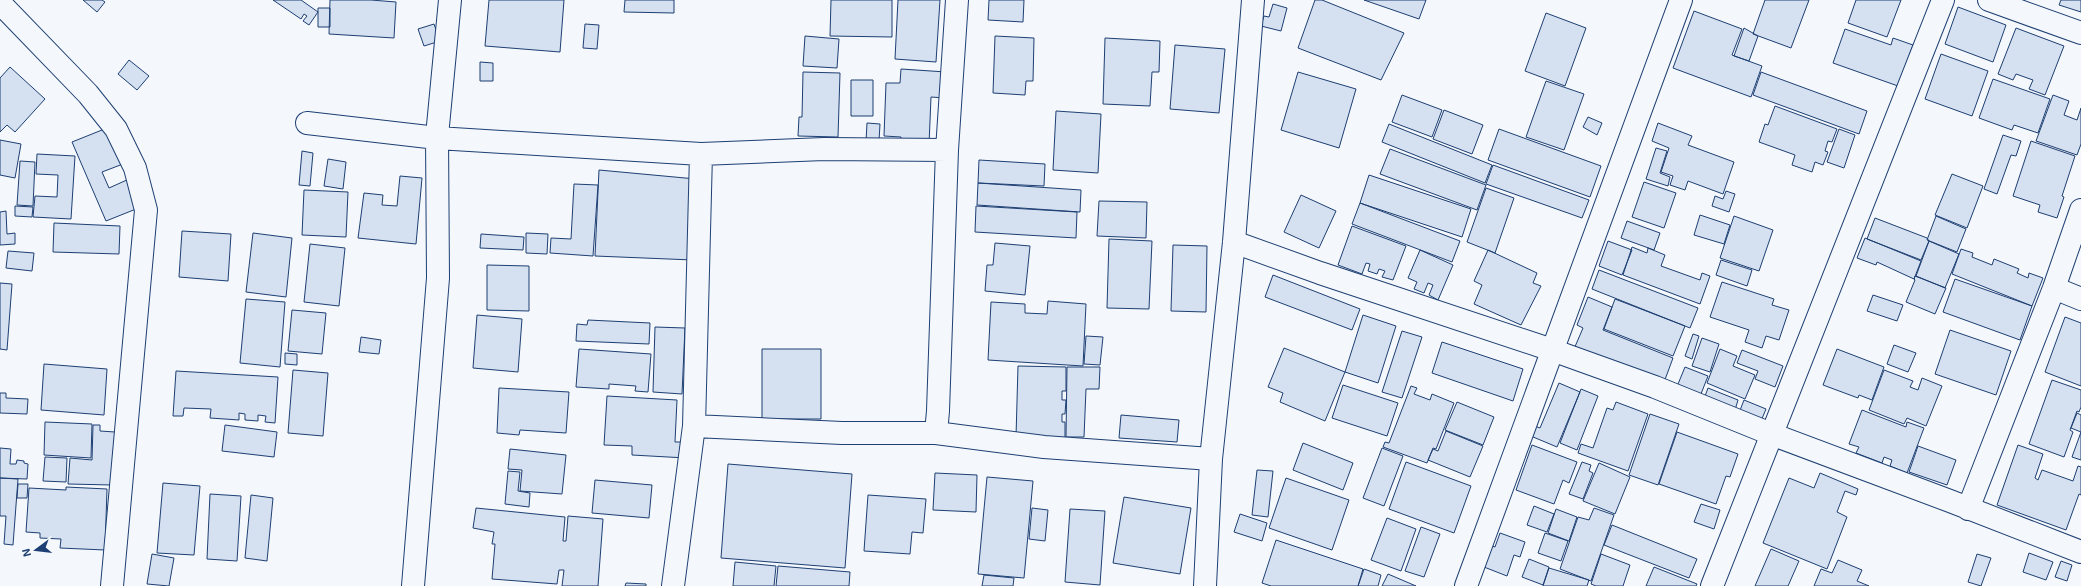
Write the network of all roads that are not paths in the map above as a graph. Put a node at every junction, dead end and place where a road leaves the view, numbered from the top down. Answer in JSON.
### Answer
{"nodes":[{"id":1,"x":450,"y":0,"type":"edge"},
{"id":2,"x":957,"y":0,"type":"edge"},
{"id":3,"x":1253,"y":0,"type":"edge"},
{"id":4,"x":1681,"y":0,"type":"edge"},
{"id":5,"x":1943,"y":0,"type":"edge"},
{"id":6,"x":1989,"y":0,"type":"edge"},
{"id":7,"x":0,"y":3,"type":"edge"},
{"id":8,"x":2081,"y":33,"type":"edge"},
{"id":9,"x":306,"y":123,"type":"dead end"},
{"id":10,"x":437,"y":138,"type":"junction"},
{"id":11,"x":948,"y":150,"type":"junction"},
{"id":12,"x":700,"y":154,"type":"junction"},
{"id":13,"x":2081,"y":210,"type":"edge"},
{"id":14,"x":1234,"y":242,"type":"junction"},
{"id":15,"x":2054,"y":288,"type":"junction"},
{"id":16,"x":2081,"y":299,"type":"edge"},
{"id":17,"x":1552,"y":350,"type":"junction"},
{"id":18,"x":694,"y":426,"type":"junction"},
{"id":19,"x":936,"y":433,"type":"junction"},
{"id":20,"x":1771,"y":434,"type":"junction"},
{"id":21,"x":1211,"y":459,"type":"junction"},
{"id":22,"x":1968,"y":509,"type":"junction"},
{"id":23,"x":2081,"y":552,"type":"edge"},
{"id":24,"x":112,"y":586,"type":"edge"},
{"id":25,"x":413,"y":586,"type":"edge"},
{"id":26,"x":673,"y":586,"type":"edge"},
{"id":27,"x":1205,"y":586,"type":"edge"},
{"id":28,"x":1466,"y":586,"type":"edge"},
{"id":29,"x":1712,"y":586,"type":"edge"}],
"edges":[{"from":1,"to":10,"type":"street"},
{"from":2,"to":11,"type":"street"},
{"from":3,"to":14,"type":"street"},
{"from":4,"to":17,"type":"street"},
{"from":5,"to":20,"type":"street"},
{"from":6,"to":8,"type":"street"},
{"from":7,"to":24,"type":"street"},
{"from":9,"to":10,"type":"street"},
{"from":10,"to":12,"type":"street"},
{"from":10,"to":25,"type":"street"},
{"from":11,"to":12,"type":"street"},
{"from":11,"to":19,"type":"street"},
{"from":12,"to":18,"type":"street"},
{"from":13,"to":15,"type":"street"},
{"from":14,"to":17,"type":"street"},
{"from":14,"to":21,"type":"street"},
{"from":15,"to":16,"type":"street"},
{"from":15,"to":22,"type":"street"},
{"from":17,"to":20,"type":"street"},
{"from":17,"to":28,"type":"street"},
{"from":18,"to":19,"type":"street"},
{"from":18,"to":26,"type":"street"},
{"from":19,"to":21,"type":"street"},
{"from":20,"to":22,"type":"street"},
{"from":20,"to":29,"type":"street"},
{"from":21,"to":27,"type":"street"},
{"from":22,"to":23,"type":"street"}]}
